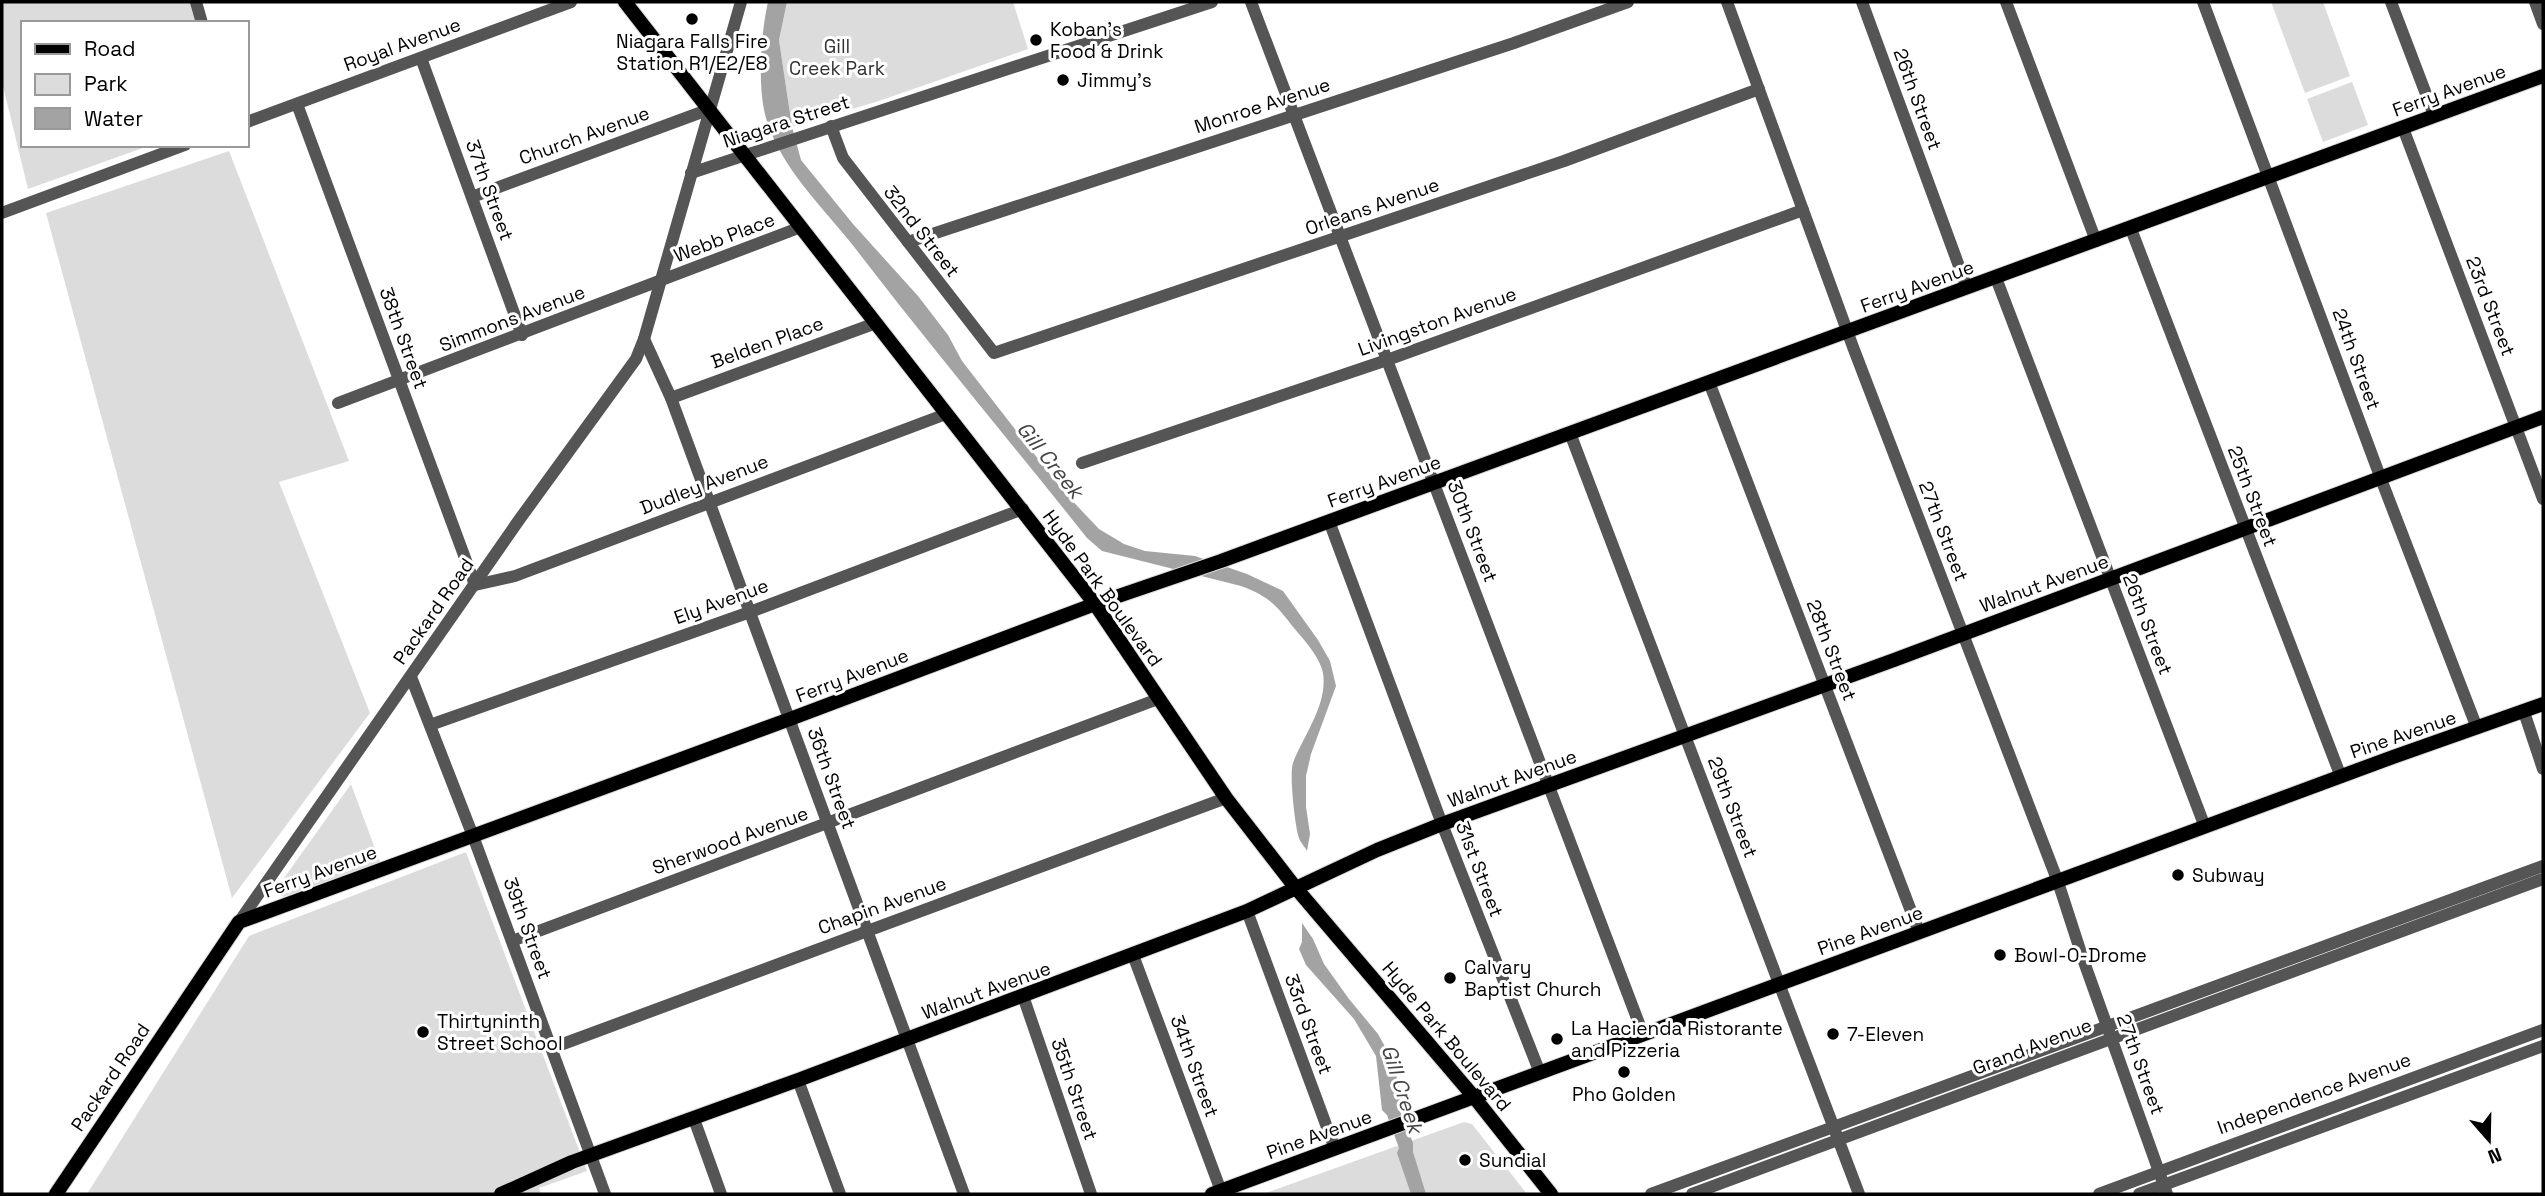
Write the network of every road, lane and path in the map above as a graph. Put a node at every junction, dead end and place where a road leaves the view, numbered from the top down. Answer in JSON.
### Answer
{"nodes":[{"id":1,"x":196,"y":2,"type":"edge"},
{"id":2,"x":571,"y":2,"type":"edge"},
{"id":3,"x":625,"y":2,"type":"edge"},
{"id":4,"x":741,"y":2,"type":"edge"},
{"id":5,"x":1212,"y":2,"type":"edge"},
{"id":6,"x":1251,"y":2,"type":"edge"},
{"id":7,"x":1628,"y":2,"type":"edge"},
{"id":8,"x":1727,"y":2,"type":"edge"},
{"id":9,"x":1862,"y":2,"type":"edge"},
{"id":10,"x":2006,"y":2,"type":"edge"},
{"id":11,"x":2203,"y":2,"type":"edge"},
{"id":12,"x":2391,"y":2,"type":"edge"},
{"id":13,"x":2535,"y":2,"type":"edge"},
{"id":14,"x":201,"y":21,"type":"edge"},
{"id":15,"x":2543,"y":23,"type":"edge"},
{"id":16,"x":421,"y":58,"type":"junction"},
{"id":17,"x":2542,"y":81,"type":"edge"},
{"id":18,"x":1759,"y":89,"type":"junction"},
{"id":19,"x":298,"y":104,"type":"junction"},
{"id":20,"x":709,"y":109,"type":"junction"},
{"id":21,"x":1293,"y":115,"type":"junction"},
{"id":22,"x":2434,"y":116,"type":"junction"},
{"id":23,"x":248,"y":122,"type":"edge"},
{"id":24,"x":831,"y":126,"type":"junction"},
{"id":25,"x":2403,"y":128,"type":"junction"},
{"id":26,"x":180,"y":147,"type":"edge"},
{"id":27,"x":746,"y":154,"type":"junction"},
{"id":28,"x":691,"y":173,"type":"junction"},
{"id":29,"x":2269,"y":177,"type":"junction"},
{"id":30,"x":472,"y":197,"type":"junction"},
{"id":31,"x":1803,"y":210,"type":"junction"},
{"id":32,"x":2,"y":213,"type":"edge"},
{"id":33,"x":801,"y":227,"type":"junction"},
{"id":34,"x":2131,"y":229,"type":"junction"},
{"id":35,"x":1340,"y":237,"type":"junction"},
{"id":36,"x":2096,"y":242,"type":"junction"},
{"id":37,"x":908,"y":243,"type":"junction"},
{"id":38,"x":1996,"y":278,"type":"junction"},
{"id":39,"x":660,"y":282,"type":"junction"},
{"id":40,"x":1967,"y":288,"type":"junction"},
{"id":41,"x":876,"y":323,"type":"junction"},
{"id":42,"x":1848,"y":332,"type":"junction"},
{"id":43,"x":522,"y":335,"type":"junction"},
{"id":44,"x":644,"y":339,"type":"junction"},
{"id":45,"x":994,"y":353,"type":"joint"},
{"id":46,"x":1387,"y":360,"type":"junction"},
{"id":47,"x":399,"y":381,"type":"junction"},
{"id":48,"x":1709,"y":382,"type":"junction"},
{"id":49,"x":671,"y":398,"type":"junction"},
{"id":50,"x":338,"y":403,"type":"dead end"},
{"id":51,"x":946,"y":414,"type":"junction"},
{"id":52,"x":2543,"y":417,"type":"edge"},
{"id":53,"x":2516,"y":428,"type":"junction"},
{"id":54,"x":1570,"y":433,"type":"junction"},
{"id":55,"x":1082,"y":463,"type":"dead end"},
{"id":56,"x":2381,"y":478,"type":"junction"},
{"id":57,"x":1434,"y":483,"type":"junction"},
{"id":58,"x":2543,"y":499,"type":"edge"},
{"id":59,"x":708,"y":503,"type":"junction"},
{"id":60,"x":1023,"y":509,"type":"junction"},
{"id":61,"x":1329,"y":522,"type":"junction"},
{"id":62,"x":2245,"y":529,"type":"junction"},
{"id":63,"x":2109,"y":578,"type":"junction"},
{"id":64,"x":475,"y":585,"type":"junction"},
{"id":65,"x":1095,"y":604,"type":"junction"},
{"id":66,"x":750,"y":612,"type":"junction"},
{"id":67,"x":1963,"y":633,"type":"junction"},
{"id":68,"x":411,"y":677,"type":"junction"},
{"id":69,"x":1825,"y":685,"type":"junction"},
{"id":70,"x":1158,"y":699,"type":"junction"},
{"id":71,"x":2543,"y":704,"type":"edge"},
{"id":72,"x":2524,"y":712,"type":"junction"},
{"id":73,"x":790,"y":719,"type":"junction"},
{"id":74,"x":430,"y":725,"type":"junction"},
{"id":75,"x":2477,"y":728,"type":"junction"},
{"id":76,"x":1685,"y":734,"type":"junction"},
{"id":77,"x":2543,"y":769,"type":"edge"},
{"id":78,"x":2341,"y":776,"type":"junction"},
{"id":79,"x":1549,"y":784,"type":"junction"},
{"id":80,"x":1226,"y":798,"type":"junction"},
{"id":81,"x":828,"y":824,"type":"junction"},
{"id":82,"x":1442,"y":824,"type":"junction"},
{"id":83,"x":2205,"y":827,"type":"junction"},
{"id":84,"x":472,"y":836,"type":"junction"},
{"id":85,"x":2543,"y":866,"type":"edge"},
{"id":86,"x":2543,"y":878,"type":"edge"},
{"id":87,"x":2058,"y":882,"type":"junction"},
{"id":88,"x":1295,"y":887,"type":"junction"},
{"id":89,"x":1247,"y":911,"type":"junction"},
{"id":90,"x":239,"y":922,"type":"junction"},
{"id":91,"x":868,"y":931,"type":"junction"},
{"id":92,"x":1919,"y":932,"type":"junction"},
{"id":93,"x":512,"y":941,"type":"junction"},
{"id":94,"x":1133,"y":956,"type":"junction"},
{"id":95,"x":1780,"y":984,"type":"junction"},
{"id":96,"x":1023,"y":996,"type":"junction"},
{"id":97,"x":2543,"y":1030,"type":"edge"},
{"id":98,"x":2109,"y":1032,"type":"junction"},
{"id":99,"x":1643,"y":1034,"type":"junction"},
{"id":100,"x":908,"y":1039,"type":"junction"},
{"id":101,"x":2543,"y":1046,"type":"edge"},
{"id":102,"x":552,"y":1048,"type":"junction"},
{"id":103,"x":1540,"y":1073,"type":"junction"},
{"id":104,"x":799,"y":1080,"type":"junction"},
{"id":105,"x":1474,"y":1097,"type":"junction"},
{"id":106,"x":694,"y":1119,"type":"junction"},
{"id":107,"x":1837,"y":1132,"type":"junction"},
{"id":108,"x":1335,"y":1149,"type":"junction"},
{"id":109,"x":591,"y":1155,"type":"junction"},
{"id":110,"x":2159,"y":1172,"type":"junction"},
{"id":111,"x":2165,"y":1190,"type":"edge"},
{"id":112,"x":1216,"y":1193,"type":"edge"},
{"id":113,"x":56,"y":1194,"type":"edge"},
{"id":114,"x":502,"y":1194,"type":"edge"},
{"id":115,"x":605,"y":1194,"type":"edge"},
{"id":116,"x":721,"y":1194,"type":"edge"},
{"id":117,"x":840,"y":1194,"type":"edge"},
{"id":118,"x":964,"y":1194,"type":"edge"},
{"id":119,"x":1091,"y":1194,"type":"edge"},
{"id":120,"x":1551,"y":1194,"type":"edge"},
{"id":121,"x":1651,"y":1194,"type":"edge"},
{"id":122,"x":1692,"y":1194,"type":"edge"},
{"id":123,"x":1859,"y":1194,"type":"edge"},
{"id":124,"x":2099,"y":1194,"type":"edge"},
{"id":125,"x":2139,"y":1194,"type":"edge"}],
"edges":[{"from":1,"to":14,"type":"street"},
{"from":2,"to":16,"type":"street","name":"Royal Avenue"},
{"from":3,"to":20,"type":"main road","name":"Hyde Park Boulevard"},
{"from":4,"to":20,"type":"street","name":"Packard Road"},
{"from":5,"to":24,"type":"street","name":"Niagara Street"},
{"from":6,"to":21,"type":"street","name":"30th Street"},
{"from":7,"to":21,"type":"street","name":"Monroe Avenue"},
{"from":8,"to":18,"type":"street","name":"27th Street"},
{"from":9,"to":40,"type":"street","name":"26th Street"},
{"from":10,"to":36,"type":"street"},
{"from":11,"to":29,"type":"street","name":"24th Street"},
{"from":12,"to":22,"type":"street"},
{"from":13,"to":15,"type":"street"},
{"from":16,"to":19,"type":"street","name":"Royal Avenue"},
{"from":16,"to":30,"type":"street","name":"37th Street"},
{"from":17,"to":22,"type":"main road","name":"Ferry Avenue"},
{"from":18,"to":31,"type":"street","name":"27th Street"},
{"from":18,"to":35,"type":"street","name":"Orleans Avenue"},
{"from":19,"to":23,"type":"street","name":"Royal Avenue"},
{"from":19,"to":47,"type":"street","name":"38th Street"},
{"from":20,"to":27,"type":"main road","name":"Hyde Park Boulevard"},
{"from":20,"to":28,"type":"street","name":"Packard Road"},
{"from":20,"to":30,"type":"street","name":"Church Avenue"},
{"from":21,"to":35,"type":"street","name":"30th Street"},
{"from":21,"to":37,"type":"street","name":"Monroe Avenue"},
{"from":22,"to":25,"type":"main road","name":"Ferry Avenue"},
{"from":24,"to":27,"type":"street","name":"Niagara Street"},
{"from":24,"to":37,"type":"street","name":"32nd Street"},
{"from":25,"to":29,"type":"main road","name":"Ferry Avenue"},
{"from":25,"to":53,"type":"street","name":"23rd Street"},
{"from":26,"to":32,"type":"street"},
{"from":27,"to":28,"type":"street","name":"Niagara Street"},
{"from":27,"to":33,"type":"main road","name":"Hyde Park Boulevard"},
{"from":28,"to":39,"type":"street","name":"Packard Road"},
{"from":29,"to":34,"type":"main road","name":"Ferry Avenue"},
{"from":29,"to":56,"type":"street","name":"24th Street"},
{"from":30,"to":43,"type":"street","name":"37th Street"},
{"from":31,"to":42,"type":"street","name":"27th Street"},
{"from":31,"to":46,"type":"street","name":"Livingston Avenue"},
{"from":33,"to":39,"type":"street","name":"Webb Place"},
{"from":33,"to":41,"type":"main road","name":"Hyde Park Boulevard"},
{"from":34,"to":36,"type":"main road","name":"Ferry Avenue"},
{"from":34,"to":62,"type":"street","name":"25th Street"},
{"from":35,"to":45,"type":"street","name":"Orleans Avenue"},
{"from":35,"to":46,"type":"street","name":"30th Street"},
{"from":36,"to":38,"type":"main road","name":"Ferry Avenue"},
{"from":37,"to":45,"type":"street","name":"32nd Street"},
{"from":38,"to":40,"type":"main road","name":"Ferry Avenue"},
{"from":38,"to":63,"type":"street","name":"26th Street"},
{"from":39,"to":43,"type":"street","name":"Simmons Avenue"},
{"from":39,"to":44,"type":"street","name":"Packard Road"},
{"from":40,"to":42,"type":"main road","name":"Ferry Avenue"},
{"from":41,"to":49,"type":"street","name":"Belden Place"},
{"from":41,"to":51,"type":"main road","name":"Hyde Park Boulevard"},
{"from":42,"to":48,"type":"main road","name":"Ferry Avenue"},
{"from":42,"to":67,"type":"street","name":"27th Street"},
{"from":43,"to":47,"type":"street","name":"Simmons Avenue"},
{"from":44,"to":49,"type":"street","name":"36th Street"},
{"from":44,"to":64,"type":"street","name":"Packard Road"},
{"from":46,"to":55,"type":"street","name":"Livingston Avenue"},
{"from":46,"to":57,"type":"street","name":"30th Street"},
{"from":47,"to":50,"type":"street","name":"Simmons Avenue"},
{"from":47,"to":64,"type":"street","name":"38th Street"},
{"from":48,"to":54,"type":"main road","name":"Ferry Avenue"},
{"from":48,"to":69,"type":"street","name":"28th Street"},
{"from":49,"to":59,"type":"street","name":"36th Street"},
{"from":51,"to":59,"type":"street","name":"Dudley Avenue"},
{"from":51,"to":60,"type":"main road","name":"Hyde Park Boulevard"},
{"from":52,"to":53,"type":"main road","name":"Walnut Avenue"},
{"from":53,"to":56,"type":"main road","name":"Walnut Avenue"},
{"from":53,"to":58,"type":"street","name":"23rd Street"},
{"from":54,"to":57,"type":"main road","name":"Ferry Avenue"},
{"from":54,"to":76,"type":"street","name":"29th Street"},
{"from":56,"to":62,"type":"main road","name":"Walnut Avenue"},
{"from":56,"to":75,"type":"street","name":"24th Street"},
{"from":57,"to":61,"type":"main road","name":"Ferry Avenue"},
{"from":57,"to":79,"type":"street","name":"30th Street"},
{"from":59,"to":64,"type":"street","name":"Dudley Avenue"},
{"from":59,"to":66,"type":"street","name":"36th Street"},
{"from":60,"to":65,"type":"main road","name":"Hyde Park Boulevard"},
{"from":60,"to":66,"type":"street","name":"Ely Avenue"},
{"from":61,"to":65,"type":"main road","name":"Ferry Avenue"},
{"from":61,"to":82,"type":"street","name":"31st Street"},
{"from":62,"to":63,"type":"main road","name":"Walnut Avenue"},
{"from":62,"to":78,"type":"street","name":"25th Street"},
{"from":63,"to":67,"type":"main road","name":"Walnut Avenue"},
{"from":63,"to":83,"type":"street","name":"26th Street"},
{"from":64,"to":68,"type":"street","name":"Packard Road"},
{"from":65,"to":70,"type":"main road","name":"Hyde Park Boulevard"},
{"from":65,"to":73,"type":"main road","name":"Ferry Avenue"},
{"from":66,"to":73,"type":"street","name":"36th Street"},
{"from":66,"to":74,"type":"street","name":"Ely Avenue"},
{"from":67,"to":69,"type":"main road","name":"Walnut Avenue"},
{"from":67,"to":87,"type":"street","name":"27th Street"},
{"from":68,"to":74,"type":"street","name":"39th Street"},
{"from":68,"to":90,"type":"street","name":"Packard Road"},
{"from":69,"to":76,"type":"main road","name":"Walnut Avenue"},
{"from":69,"to":92,"type":"street","name":"28th Street"},
{"from":70,"to":80,"type":"main road","name":"Hyde Park Boulevard"},
{"from":70,"to":81,"type":"street","name":"Sherwood Avenue"},
{"from":71,"to":72,"type":"main road","name":"Pine Avenue"},
{"from":72,"to":75,"type":"main road","name":"Pine Avenue"},
{"from":72,"to":77,"type":"street"},
{"from":73,"to":81,"type":"street","name":"36th Street"},
{"from":73,"to":84,"type":"main road","name":"Ferry Avenue"},
{"from":74,"to":84,"type":"street","name":"39th Street"},
{"from":75,"to":78,"type":"main road","name":"Pine Avenue"},
{"from":76,"to":79,"type":"main road","name":"Walnut Avenue"},
{"from":76,"to":95,"type":"street","name":"29th Street"},
{"from":78,"to":83,"type":"main road","name":"Pine Avenue"},
{"from":79,"to":82,"type":"main road","name":"Walnut Avenue"},
{"from":79,"to":99,"type":"street","name":"30th Street"},
{"from":80,"to":88,"type":"main road","name":"Hyde Park Boulevard"},
{"from":80,"to":91,"type":"street","name":"Chapin Avenue"},
{"from":81,"to":91,"type":"street","name":"36th Street"},
{"from":81,"to":93,"type":"street","name":"Sherwood Avenue"},
{"from":82,"to":88,"type":"main road","name":"Walnut Avenue"},
{"from":82,"to":103,"type":"street","name":"31st Street"},
{"from":83,"to":87,"type":"main road","name":"Pine Avenue"},
{"from":84,"to":90,"type":"main road","name":"Ferry Avenue"},
{"from":84,"to":93,"type":"street","name":"39th Street"},
{"from":85,"to":98,"type":"street"},
{"from":86,"to":98,"type":"street","name":"Grand Avenue"},
{"from":87,"to":92,"type":"main road","name":"Pine Avenue"},
{"from":87,"to":98,"type":"street","name":"27th Street"},
{"from":88,"to":89,"type":"main road","name":"Walnut Avenue"},
{"from":88,"to":105,"type":"main road","name":"Hyde Park Boulevard"},
{"from":89,"to":94,"type":"main road","name":"Walnut Avenue"},
{"from":89,"to":108,"type":"street","name":"33rd Street"},
{"from":90,"to":113,"type":"main road","name":"Packard Road"},
{"from":91,"to":100,"type":"street","name":"36th Street"},
{"from":91,"to":102,"type":"street","name":"Chapin Avenue"},
{"from":92,"to":95,"type":"main road","name":"Pine Avenue"},
{"from":93,"to":102,"type":"street","name":"39th Street"},
{"from":94,"to":96,"type":"main road","name":"Walnut Avenue"},
{"from":94,"to":112,"type":"street","name":"34th Street"},
{"from":95,"to":99,"type":"main road","name":"Pine Avenue"},
{"from":95,"to":107,"type":"street","name":"29th Street"},
{"from":96,"to":100,"type":"main road","name":"Walnut Avenue"},
{"from":96,"to":119,"type":"street","name":"35th Street"},
{"from":97,"to":110,"type":"street","name":"Independence Avenue"},
{"from":98,"to":107,"type":"street","name":"Grand Avenue"},
{"from":98,"to":110,"type":"street","name":"27th Street"},
{"from":99,"to":103,"type":"main road","name":"Pine Avenue"},
{"from":100,"to":104,"type":"main road","name":"Walnut Avenue"},
{"from":100,"to":118,"type":"street","name":"36th Street"},
{"from":101,"to":111,"type":"street","name":"Independence Avenue"},
{"from":102,"to":109,"type":"street","name":"39th Street"},
{"from":103,"to":105,"type":"main road","name":"Pine Avenue"},
{"from":104,"to":106,"type":"main road","name":"Walnut Avenue"},
{"from":104,"to":117,"type":"street"},
{"from":105,"to":108,"type":"main road","name":"Pine Avenue"},
{"from":105,"to":120,"type":"main road","name":"Hyde Park Boulevard"},
{"from":106,"to":109,"type":"main road","name":"Walnut Avenue"},
{"from":106,"to":116,"type":"street"},
{"from":107,"to":121,"type":"street"},
{"from":107,"to":122,"type":"street","name":"Grand Avenue"},
{"from":107,"to":123,"type":"street","name":"29th Street"},
{"from":108,"to":112,"type":"main road","name":"Pine Avenue"},
{"from":109,"to":114,"type":"main road","name":"Walnut Avenue"},
{"from":109,"to":115,"type":"street","name":"39th Street"},
{"from":110,"to":111,"type":"street","name":"27th Street"},
{"from":110,"to":124,"type":"street","name":"Independence Avenue"},
{"from":111,"to":125,"type":"street","name":"Independence Avenue"}]}
